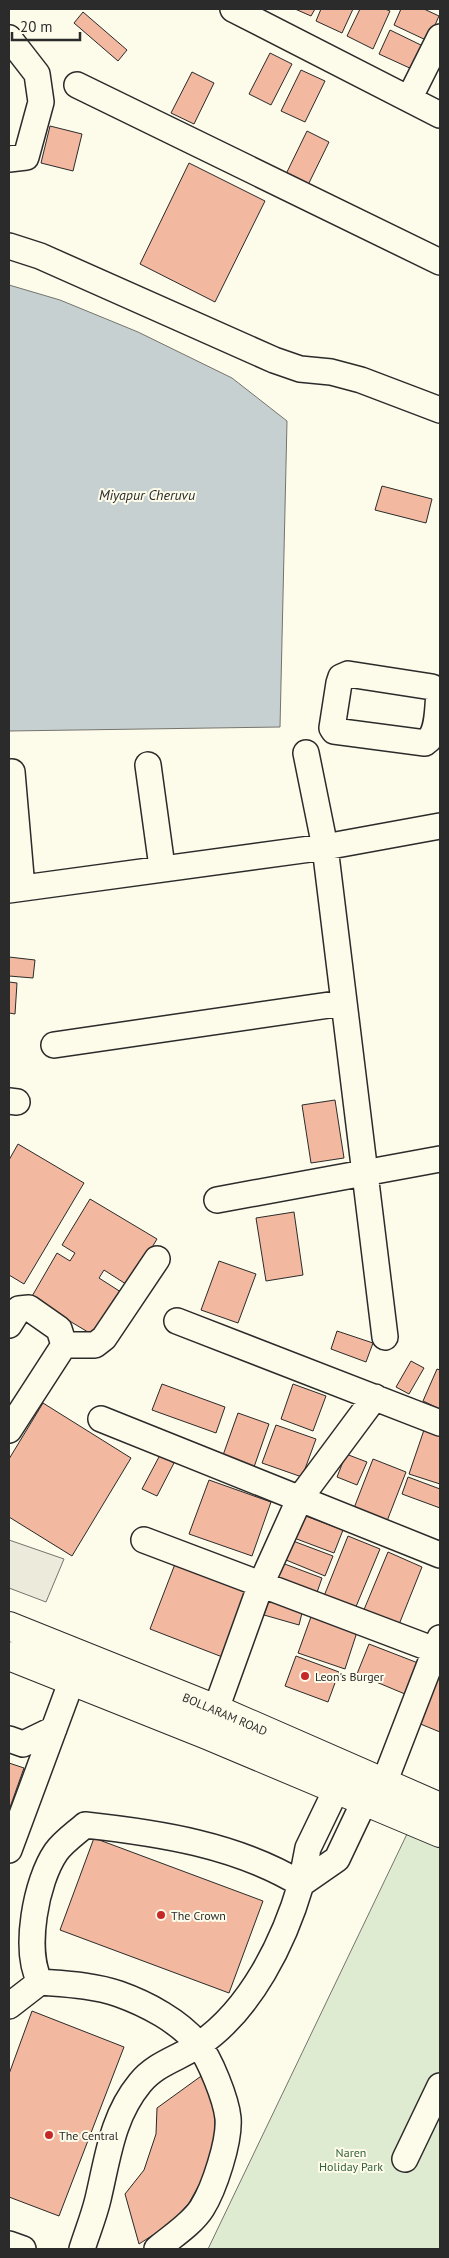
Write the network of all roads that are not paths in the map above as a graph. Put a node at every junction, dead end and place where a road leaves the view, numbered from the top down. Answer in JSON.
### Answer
{"nodes":[{"id":1,"x":233,"y":9,"type":"edge"},
{"id":2,"x":440,"y":37,"type":"edge"},
{"id":3,"x":9,"y":38,"type":"edge"},
{"id":4,"x":77,"y":85,"type":"dead end"},
{"id":5,"x":409,"y":99,"type":"junction"},
{"id":6,"x":440,"y":115,"type":"edge"},
{"id":7,"x":9,"y":160,"type":"edge"},
{"id":8,"x":9,"y":246,"type":"edge"},
{"id":9,"x":440,"y":262,"type":"edge"},
{"id":10,"x":440,"y":410,"type":"edge"},
{"id":11,"x":306,"y":753,"type":"dead end"},
{"id":12,"x":148,"y":765,"type":"dead end"},
{"id":13,"x":12,"y":772,"type":"dead end"},
{"id":14,"x":440,"y":826,"type":"edge"},
{"id":15,"x":325,"y":847,"type":"junction"},
{"id":16,"x":162,"y":868,"type":"junction"},
{"id":17,"x":16,"y":889,"type":"edge"},
{"id":18,"x":343,"y":1003,"type":"junction"},
{"id":19,"x":54,"y":1045,"type":"dead end"},
{"id":20,"x":440,"y":1159,"type":"edge"},
{"id":21,"x":365,"y":1172,"type":"junction"},
{"id":22,"x":217,"y":1200,"type":"dead end"},
{"id":23,"x":156,"y":1259,"type":"dead end"},
{"id":24,"x":176,"y":1321,"type":"dead end"},
{"id":25,"x":9,"y":1324,"type":"edge"},
{"id":26,"x":385,"y":1337,"type":"dead end"},
{"id":27,"x":64,"y":1345,"type":"junction"},
{"id":28,"x":375,"y":1397,"type":"junction"},
{"id":29,"x":102,"y":1419,"type":"dead end"},
{"id":30,"x":440,"y":1423,"type":"edge"},
{"id":31,"x":9,"y":1430,"type":"edge"},
{"id":32,"x":300,"y":1498,"type":"junction"},
{"id":33,"x":144,"y":1540,"type":"dead end"},
{"id":34,"x":440,"y":1555,"type":"edge"},
{"id":35,"x":261,"y":1584,"type":"junction"},
{"id":36,"x":9,"y":1626,"type":"edge"},
{"id":37,"x":439,"y":1647,"type":"edge"},
{"id":38,"x":9,"y":1656,"type":"edge"},
{"id":39,"x":72,"y":1680,"type":"junction"},
{"id":40,"x":216,"y":1709,"type":"junction"},
{"id":41,"x":54,"y":1729,"type":"junction"},
{"id":42,"x":9,"y":1739,"type":"edge"},
{"id":43,"x":384,"y":1782,"type":"junction"},
{"id":44,"x":336,"y":1790,"type":"junction"},
{"id":45,"x":364,"y":1802,"type":"junction"},
{"id":46,"x":440,"y":1807,"type":"edge"},
{"id":47,"x":440,"y":1832,"type":"edge"},
{"id":48,"x":9,"y":1850,"type":"edge"},
{"id":49,"x":301,"y":1884,"type":"junction"},
{"id":50,"x":40,"y":1982,"type":"junction"},
{"id":51,"x":9,"y":2006,"type":"edge"},
{"id":52,"x":199,"y":2045,"type":"junction"},
{"id":53,"x":440,"y":2086,"type":"edge"},
{"id":54,"x":405,"y":2159,"type":"dead end"},
{"id":55,"x":9,"y":2244,"type":"edge"},
{"id":56,"x":23,"y":2249,"type":"edge"},
{"id":57,"x":82,"y":2249,"type":"edge"},
{"id":58,"x":157,"y":2249,"type":"edge"}],
"edges":[{"from":1,"to":5,"type":"street"},
{"from":2,"to":5,"type":"street"},
{"from":3,"to":7,"type":"street"},
{"from":4,"to":9,"type":"street"},
{"from":5,"to":6,"type":"street"},
{"from":8,"to":10,"type":"street"},
{"from":11,"to":15,"type":"street"},
{"from":12,"to":16,"type":"street"},
{"from":13,"to":17,"type":"street"},
{"from":14,"to":15,"type":"street"},
{"from":15,"to":16,"type":"street"},
{"from":15,"to":18,"type":"street"},
{"from":16,"to":17,"type":"street"},
{"from":18,"to":19,"type":"street"},
{"from":18,"to":21,"type":"street"},
{"from":20,"to":21,"type":"street"},
{"from":21,"to":22,"type":"street"},
{"from":21,"to":26,"type":"street"},
{"from":23,"to":27,"type":"street"},
{"from":24,"to":28,"type":"street"},
{"from":25,"to":27,"type":"street"},
{"from":27,"to":31,"type":"street"},
{"from":28,"to":30,"type":"street"},
{"from":28,"to":32,"type":"street"},
{"from":29,"to":32,"type":"street"},
{"from":32,"to":34,"type":"street"},
{"from":32,"to":35,"type":"street"},
{"from":33,"to":35,"type":"street"},
{"from":35,"to":37,"type":"street"},
{"from":35,"to":40,"type":"street"},
{"from":36,"to":40,"type":"main road","name":"BOLLARAM ROAD"},
{"from":37,"to":43,"type":"street"},
{"from":38,"to":39,"type":"main road"},
{"from":39,"to":41,"type":"street"},
{"from":39,"to":44,"type":"main road"},
{"from":40,"to":43,"type":"main road","name":"BOLLARAM ROAD"},
{"from":41,"to":42,"type":"street"},
{"from":41,"to":48,"type":"street"},
{"from":43,"to":46,"type":"main road","name":"BOLLARAM ROAD"},
{"from":44,"to":45,"type":"main road"},
{"from":44,"to":49,"type":"street"},
{"from":45,"to":47,"type":"main road"},
{"from":45,"to":49,"type":"street"},
{"from":49,"to":50,"type":"street"},
{"from":49,"to":52,"type":"street"},
{"from":50,"to":51,"type":"street"},
{"from":50,"to":52,"type":"street"},
{"from":52,"to":57,"type":"street"},
{"from":52,"to":58,"type":"street"},
{"from":53,"to":54,"type":"street"},
{"from":55,"to":56,"type":"street"}]}
